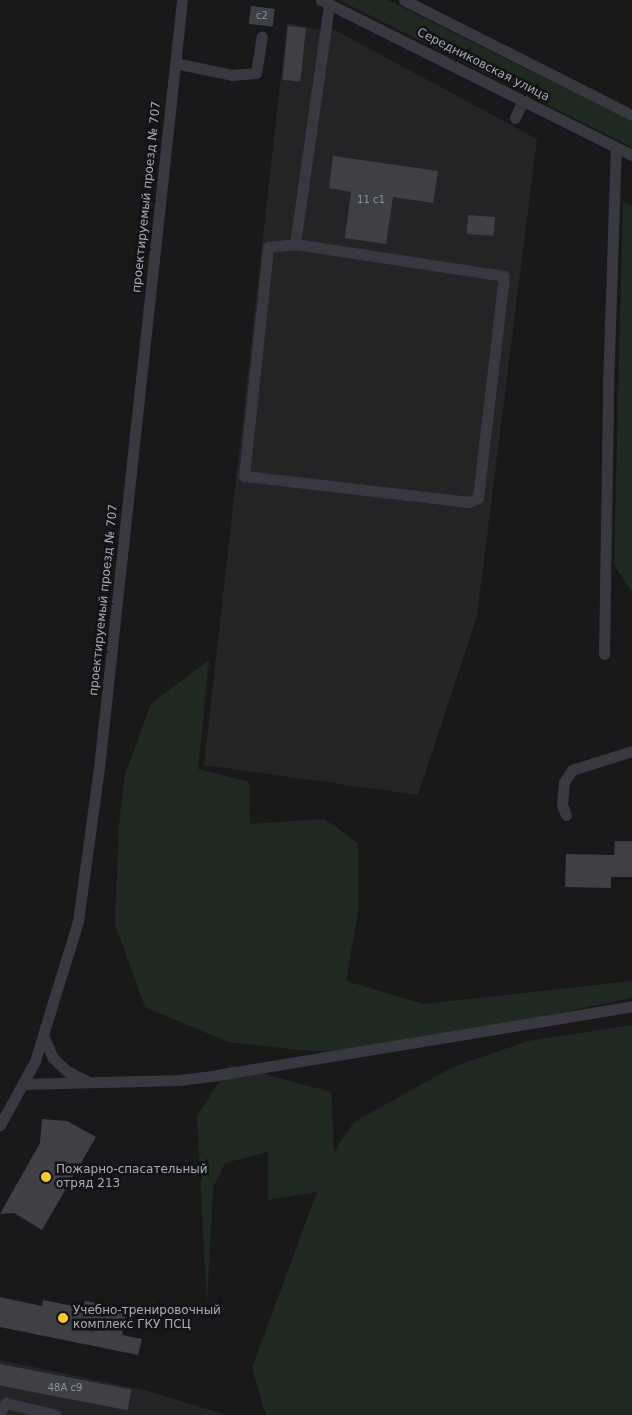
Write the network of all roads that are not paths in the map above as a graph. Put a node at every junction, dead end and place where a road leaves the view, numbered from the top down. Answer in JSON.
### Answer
{"nodes":[{"id":1,"x":182,"y":0,"type":"edge"},
{"id":2,"x":404,"y":0,"type":"edge"},
{"id":3,"x":325,"y":2,"type":"edge"},
{"id":4,"x":262,"y":36,"type":"dead end"},
{"id":5,"x":175,"y":63,"type":"junction"},
{"id":6,"x":523,"y":100,"type":"junction"},
{"id":7,"x":632,"y":115,"type":"edge"},
{"id":8,"x":515,"y":118,"type":"dead end"},
{"id":9,"x":616,"y":147,"type":"junction"},
{"id":10,"x":632,"y":155,"type":"edge"},
{"id":11,"x":295,"y":244,"type":"junction"},
{"id":12,"x":604,"y":654,"type":"dead end"},
{"id":13,"x":632,"y":751,"type":"edge"},
{"id":14,"x":566,"y":815,"type":"dead end"},
{"id":15,"x":632,"y":1006,"type":"edge"},
{"id":16,"x":43,"y":1035,"type":"junction"},
{"id":17,"x":88,"y":1082,"type":"junction"},
{"id":18,"x":22,"y":1084,"type":"junction"},
{"id":19,"x":0,"y":1125,"type":"edge"},
{"id":20,"x":0,"y":1413,"type":"edge"},
{"id":21,"x":56,"y":1415,"type":"edge"}],
"edges":[{"from":1,"to":5,"type":"street"},
{"from":2,"to":7,"type":"street","name":"Середниковская улица"},
{"from":3,"to":6,"type":"street","name":"Середниковская улица"},
{"from":3,"to":11,"type":"street"},
{"from":4,"to":5,"type":"street"},
{"from":5,"to":16,"type":"street","name":"проектируемый проезд № 707"},
{"from":6,"to":8,"type":"street"},
{"from":6,"to":9,"type":"street","name":"Середниковская улица"},
{"from":9,"to":10,"type":"street","name":"Середниковская улица"},
{"from":9,"to":12,"type":"street"},
{"from":11,"to":11,"type":"street"},
{"from":13,"to":14,"type":"street"},
{"from":15,"to":17,"type":"street"},
{"from":16,"to":17,"type":"street"},
{"from":16,"to":18,"type":"street","name":"проектируемый проезд № 707"},
{"from":17,"to":18,"type":"street"},
{"from":18,"to":19,"type":"street","name":"проектируемый проезд № 707"},
{"from":20,"to":21,"type":"street"}]}
